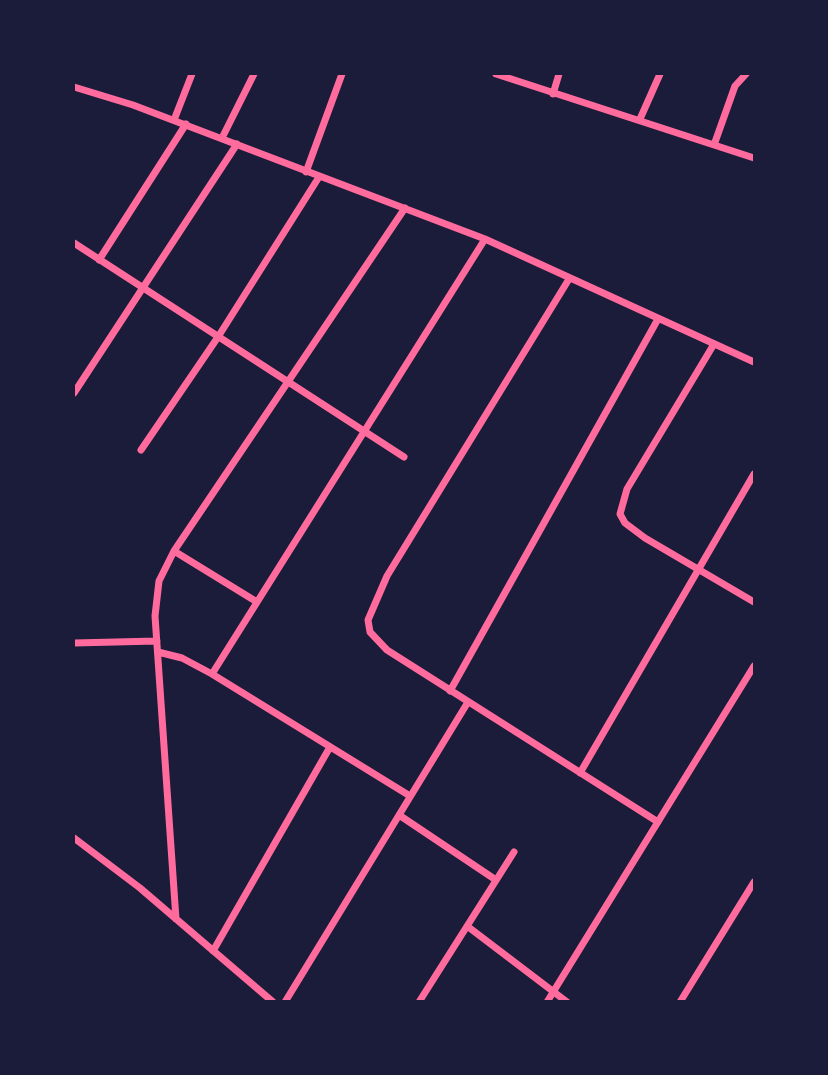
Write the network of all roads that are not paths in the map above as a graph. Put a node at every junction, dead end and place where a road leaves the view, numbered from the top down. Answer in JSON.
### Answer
{"nodes":[{"id":1,"x":192,"y":74,"type":"edge"},
{"id":2,"x":254,"y":74,"type":"edge"},
{"id":3,"x":342,"y":74,"type":"edge"},
{"id":4,"x":496,"y":74,"type":"edge"},
{"id":5,"x":559,"y":74,"type":"edge"},
{"id":6,"x":660,"y":74,"type":"edge"},
{"id":7,"x":746,"y":74,"type":"edge"},
{"id":8,"x":754,"y":77,"type":"edge"},
{"id":9,"x":74,"y":87,"type":"edge"},
{"id":10,"x":553,"y":94,"type":"junction"},
{"id":11,"x":640,"y":119,"type":"junction"},
{"id":12,"x":174,"y":120,"type":"junction"},
{"id":13,"x":186,"y":124,"type":"junction"},
{"id":14,"x":222,"y":138,"type":"junction"},
{"id":15,"x":237,"y":144,"type":"junction"},
{"id":16,"x":714,"y":145,"type":"junction"},
{"id":17,"x":754,"y":159,"type":"edge"},
{"id":18,"x":306,"y":172,"type":"junction"},
{"id":19,"x":319,"y":177,"type":"junction"},
{"id":20,"x":405,"y":208,"type":"junction"},
{"id":21,"x":485,"y":239,"type":"junction"},
{"id":22,"x":74,"y":243,"type":"edge"},
{"id":23,"x":99,"y":260,"type":"junction"},
{"id":24,"x":569,"y":279,"type":"junction"},
{"id":25,"x":143,"y":288,"type":"junction"},
{"id":26,"x":657,"y":319,"type":"junction"},
{"id":27,"x":218,"y":337,"type":"junction"},
{"id":28,"x":714,"y":344,"type":"junction"},
{"id":29,"x":754,"y":362,"type":"edge"},
{"id":30,"x":289,"y":382,"type":"junction"},
{"id":31,"x":74,"y":393,"type":"edge"},
{"id":32,"x":363,"y":430,"type":"junction"},
{"id":33,"x":141,"y":450,"type":"dead end"},
{"id":34,"x":404,"y":457,"type":"dead end"},
{"id":35,"x":754,"y":474,"type":"edge"},
{"id":36,"x":174,"y":551,"type":"junction"},
{"id":37,"x":697,"y":569,"type":"junction"},
{"id":38,"x":257,"y":602,"type":"junction"},
{"id":39,"x":754,"y":602,"type":"edge"},
{"id":40,"x":157,"y":641,"type":"junction"},
{"id":41,"x":74,"y":643,"type":"edge"},
{"id":42,"x":158,"y":652,"type":"junction"},
{"id":43,"x":754,"y":666,"type":"edge"},
{"id":44,"x":212,"y":674,"type":"junction"},
{"id":45,"x":450,"y":691,"type":"junction"},
{"id":46,"x":468,"y":702,"type":"junction"},
{"id":47,"x":330,"y":747,"type":"junction"},
{"id":48,"x":580,"y":773,"type":"junction"},
{"id":49,"x":411,"y":796,"type":"junction"},
{"id":50,"x":399,"y":815,"type":"junction"},
{"id":51,"x":658,"y":822,"type":"junction"},
{"id":52,"x":74,"y":838,"type":"edge"},
{"id":53,"x":514,"y":852,"type":"dead end"},
{"id":54,"x":496,"y":880,"type":"junction"},
{"id":55,"x":754,"y":882,"type":"edge"},
{"id":56,"x":176,"y":919,"type":"junction"},
{"id":57,"x":467,"y":926,"type":"junction"},
{"id":58,"x":213,"y":951,"type":"junction"},
{"id":59,"x":554,"y":992,"type":"junction"},
{"id":60,"x":273,"y":1002,"type":"edge"},
{"id":61,"x":285,"y":1002,"type":"edge"},
{"id":62,"x":419,"y":1002,"type":"edge"},
{"id":63,"x":547,"y":1002,"type":"edge"},
{"id":64,"x":568,"y":1002,"type":"edge"},
{"id":65,"x":680,"y":1002,"type":"edge"}],
"edges":[{"from":1,"to":12,"type":"street"},
{"from":2,"to":14,"type":"street"},
{"from":3,"to":18,"type":"street"},
{"from":4,"to":10,"type":"street"},
{"from":5,"to":10,"type":"street"},
{"from":6,"to":11,"type":"street"},
{"from":7,"to":8,"type":"street"},
{"from":7,"to":16,"type":"street"},
{"from":9,"to":12,"type":"street"},
{"from":10,"to":11,"type":"street"},
{"from":11,"to":16,"type":"street"},
{"from":12,"to":13,"type":"street"},
{"from":13,"to":14,"type":"street"},
{"from":13,"to":23,"type":"street"},
{"from":14,"to":15,"type":"street"},
{"from":15,"to":18,"type":"street"},
{"from":15,"to":25,"type":"street"},
{"from":16,"to":17,"type":"street"},
{"from":18,"to":19,"type":"street"},
{"from":19,"to":20,"type":"street"},
{"from":19,"to":27,"type":"street"},
{"from":20,"to":21,"type":"street"},
{"from":20,"to":30,"type":"street"},
{"from":21,"to":24,"type":"street"},
{"from":21,"to":32,"type":"street"},
{"from":22,"to":23,"type":"street"},
{"from":23,"to":25,"type":"street"},
{"from":24,"to":26,"type":"street"},
{"from":24,"to":45,"type":"street"},
{"from":25,"to":27,"type":"street"},
{"from":25,"to":31,"type":"street"},
{"from":26,"to":28,"type":"street"},
{"from":26,"to":45,"type":"street"},
{"from":27,"to":30,"type":"street"},
{"from":27,"to":33,"type":"street"},
{"from":28,"to":29,"type":"street"},
{"from":28,"to":37,"type":"street"},
{"from":30,"to":32,"type":"street"},
{"from":30,"to":36,"type":"street"},
{"from":32,"to":34,"type":"street"},
{"from":32,"to":38,"type":"street"},
{"from":35,"to":37,"type":"street"},
{"from":36,"to":38,"type":"street"},
{"from":36,"to":40,"type":"street"},
{"from":37,"to":39,"type":"street"},
{"from":37,"to":48,"type":"street"},
{"from":38,"to":44,"type":"street"},
{"from":40,"to":41,"type":"street"},
{"from":40,"to":42,"type":"street"},
{"from":42,"to":44,"type":"street"},
{"from":42,"to":56,"type":"street"},
{"from":43,"to":51,"type":"street"},
{"from":44,"to":47,"type":"street"},
{"from":45,"to":46,"type":"street"},
{"from":46,"to":48,"type":"street"},
{"from":46,"to":49,"type":"street"},
{"from":47,"to":49,"type":"street"},
{"from":47,"to":58,"type":"street"},
{"from":48,"to":51,"type":"street"},
{"from":49,"to":50,"type":"street"},
{"from":50,"to":54,"type":"street"},
{"from":50,"to":61,"type":"street"},
{"from":51,"to":59,"type":"street"},
{"from":52,"to":56,"type":"street"},
{"from":53,"to":54,"type":"street"},
{"from":54,"to":57,"type":"street"},
{"from":55,"to":65,"type":"street"},
{"from":56,"to":58,"type":"street"},
{"from":57,"to":59,"type":"street"},
{"from":57,"to":62,"type":"street"},
{"from":58,"to":60,"type":"street"},
{"from":59,"to":63,"type":"street"},
{"from":59,"to":64,"type":"street"}]}
